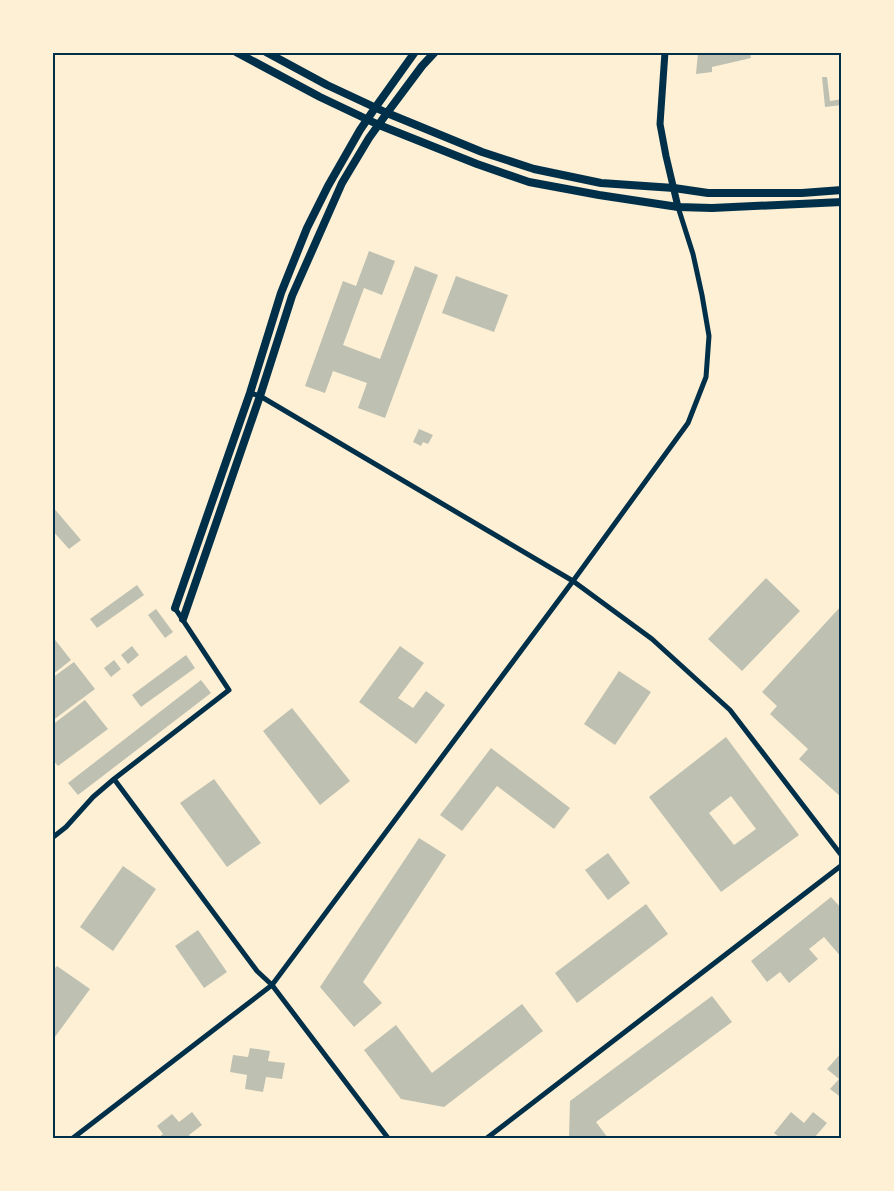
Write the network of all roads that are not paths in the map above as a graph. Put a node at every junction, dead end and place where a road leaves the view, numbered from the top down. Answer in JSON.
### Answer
{"nodes":[{"id":1,"x":236,"y":52,"type":"edge"},
{"id":2,"x":266,"y":52,"type":"edge"},
{"id":3,"x":416,"y":52,"type":"edge"},
{"id":4,"x":434,"y":52,"type":"edge"},
{"id":5,"x":665,"y":52,"type":"edge"},
{"id":6,"x":375,"y":108,"type":"junction"},
{"id":7,"x":387,"y":113,"type":"junction"},
{"id":8,"x":368,"y":119,"type":"junction"},
{"id":9,"x":379,"y":125,"type":"junction"},
{"id":10,"x":674,"y":188,"type":"junction"},
{"id":11,"x":842,"y":190,"type":"edge"},
{"id":12,"x":842,"y":202,"type":"edge"},
{"id":13,"x":678,"y":207,"type":"junction"},
{"id":14,"x":250,"y":393,"type":"junction"},
{"id":15,"x":260,"y":396,"type":"junction"},
{"id":16,"x":573,"y":581,"type":"junction"},
{"id":17,"x":175,"y":608,"type":"joint"},
{"id":18,"x":183,"y":619,"type":"junction"},
{"id":19,"x":114,"y":779,"type":"junction"},
{"id":20,"x":52,"y":838,"type":"edge"},
{"id":21,"x":842,"y":856,"type":"edge"},
{"id":22,"x":842,"y":865,"type":"edge"},
{"id":23,"x":272,"y":985,"type":"junction"},
{"id":24,"x":73,"y":1138,"type":"edge"},
{"id":25,"x":388,"y":1138,"type":"edge"},
{"id":26,"x":487,"y":1138,"type":"edge"}],
"edges":[{"from":1,"to":8,"type":"main road"},
{"from":2,"to":6,"type":"main road"},
{"from":3,"to":6,"type":"main road"},
{"from":4,"to":7,"type":"main road"},
{"from":5,"to":10,"type":"street"},
{"from":6,"to":7,"type":"main road"},
{"from":6,"to":8,"type":"main road"},
{"from":7,"to":9,"type":"main road"},
{"from":7,"to":10,"type":"main road"},
{"from":8,"to":9,"type":"main road"},
{"from":8,"to":14,"type":"main road"},
{"from":9,"to":13,"type":"main road"},
{"from":9,"to":15,"type":"main road"},
{"from":10,"to":11,"type":"main road"},
{"from":10,"to":13,"type":"street"},
{"from":12,"to":13,"type":"main road"},
{"from":13,"to":16,"type":"street"},
{"from":14,"to":15,"type":"street"},
{"from":14,"to":17,"type":"main road"},
{"from":15,"to":16,"type":"street"},
{"from":15,"to":18,"type":"main road"},
{"from":16,"to":21,"type":"street"},
{"from":16,"to":23,"type":"street"},
{"from":17,"to":18,"type":"street"},
{"from":18,"to":19,"type":"street"},
{"from":19,"to":20,"type":"street"},
{"from":19,"to":23,"type":"street"},
{"from":22,"to":26,"type":"street"},
{"from":23,"to":24,"type":"street"},
{"from":23,"to":25,"type":"street"}]}
